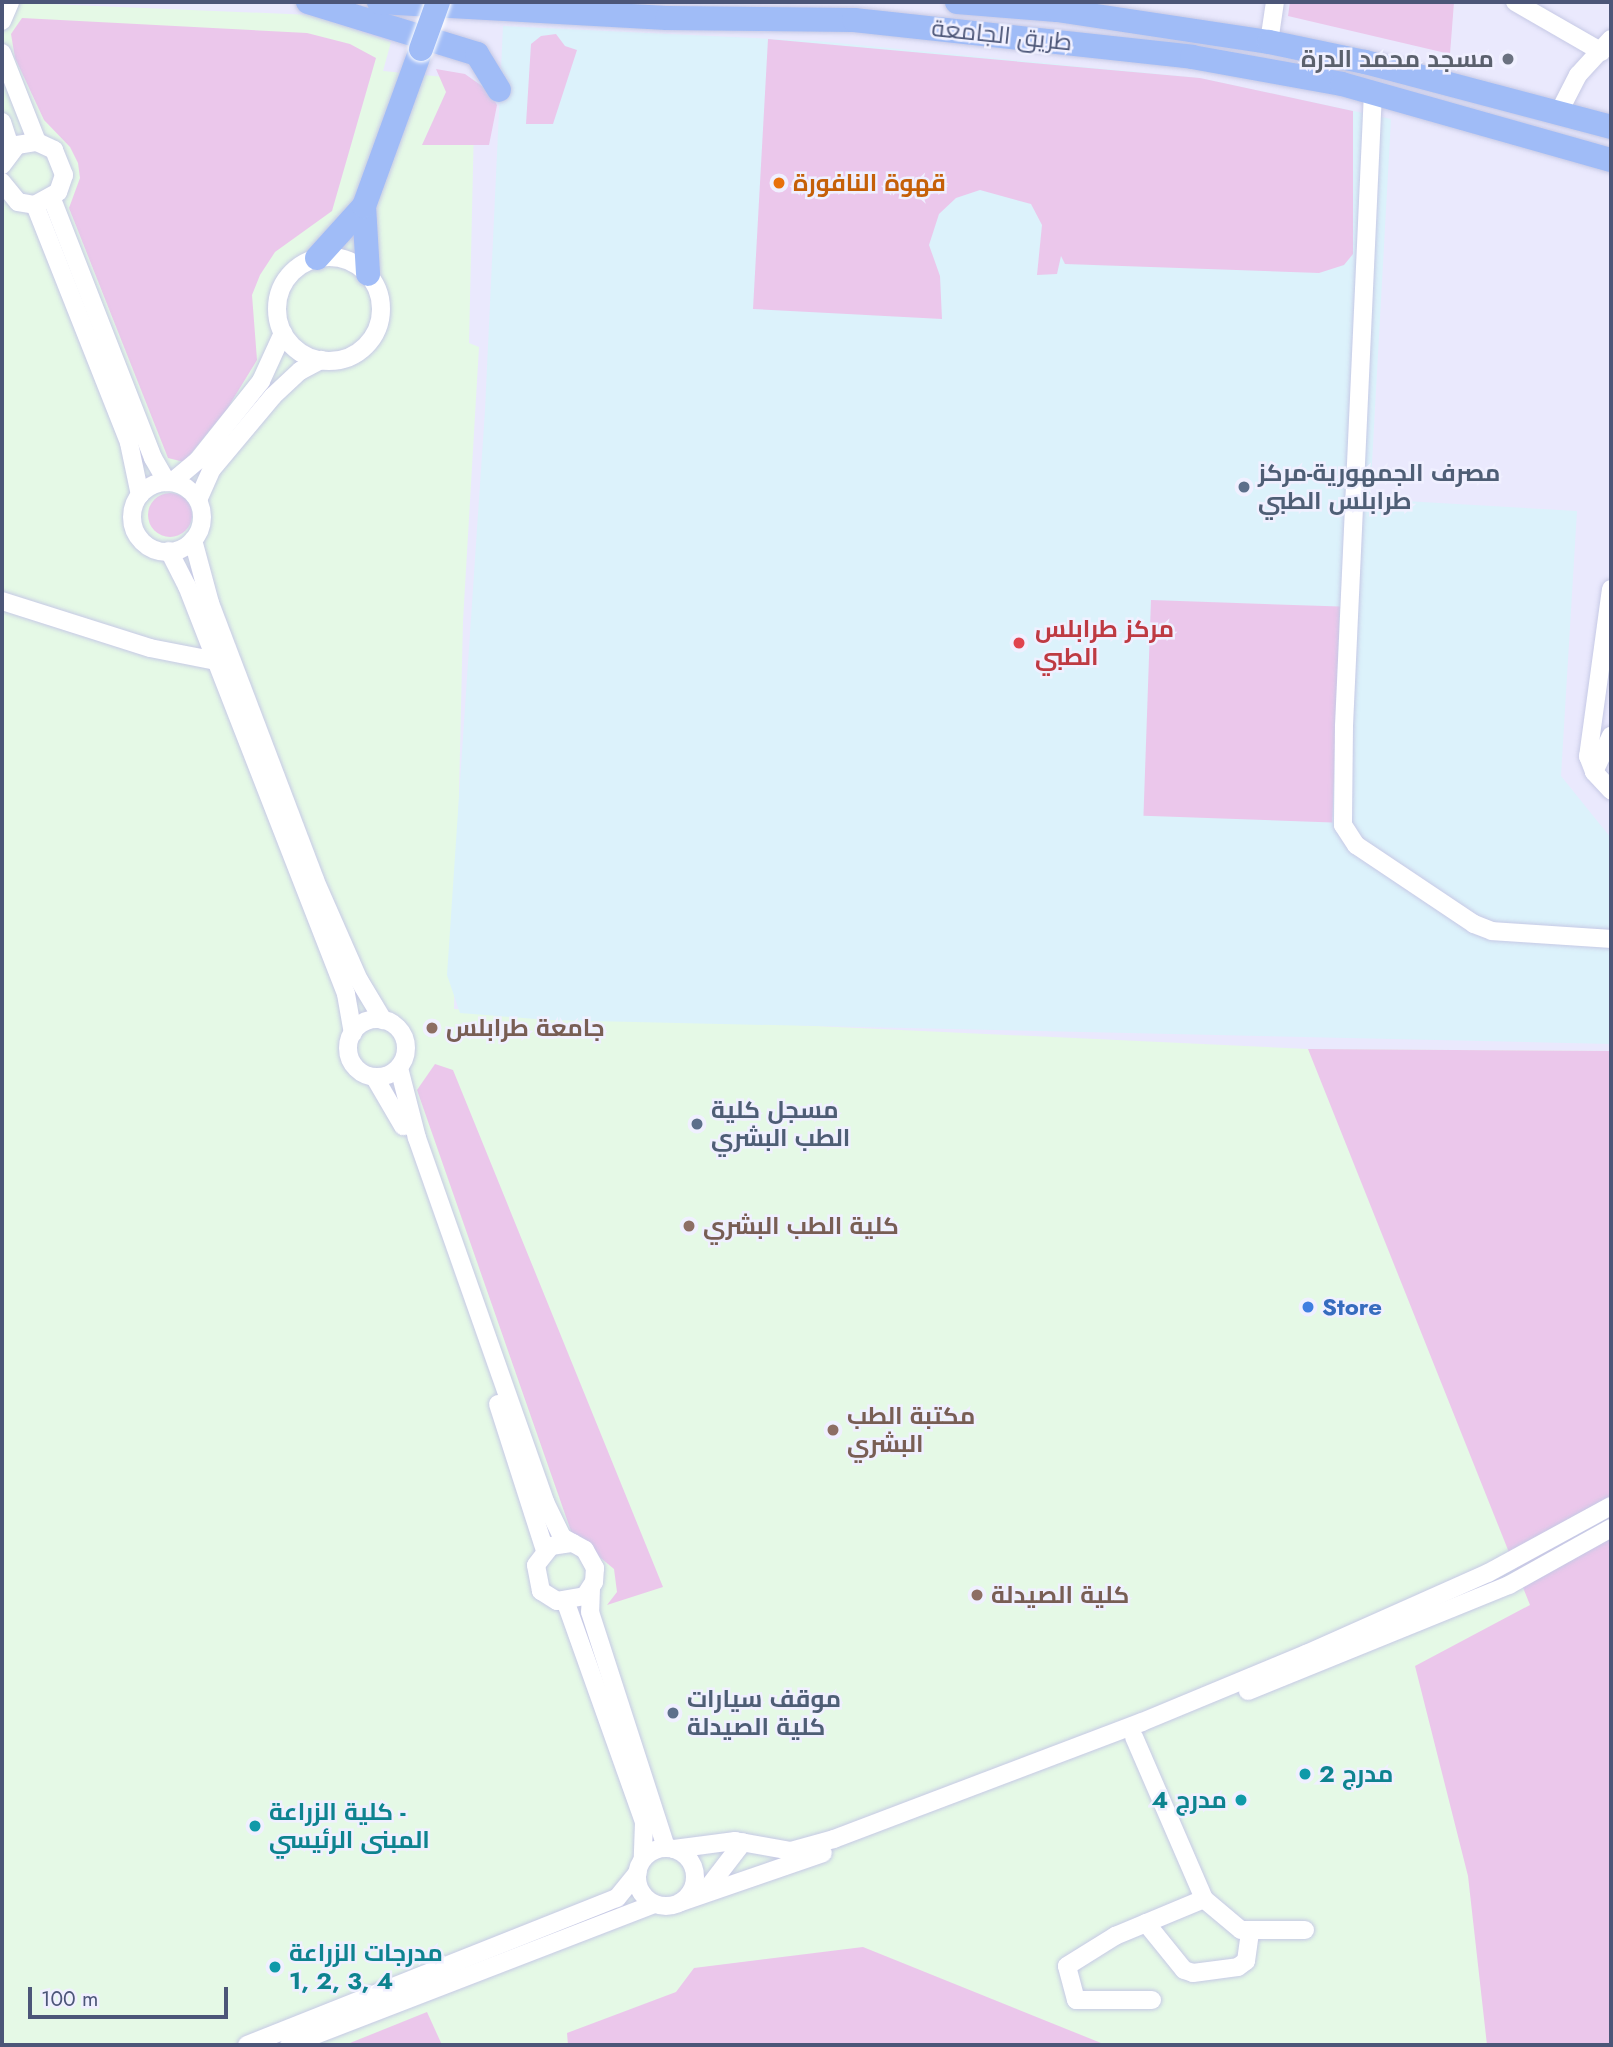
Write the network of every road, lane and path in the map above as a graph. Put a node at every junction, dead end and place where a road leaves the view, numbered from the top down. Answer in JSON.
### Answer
{"nodes":[{"id":1,"x":10,"y":2,"type":"edge"},
{"id":2,"x":308,"y":2,"type":"edge"},
{"id":3,"x":379,"y":2,"type":"edge"},
{"id":4,"x":439,"y":2,"type":"edge"},
{"id":5,"x":957,"y":2,"type":"edge"},
{"id":6,"x":1275,"y":2,"type":"edge"},
{"id":7,"x":1515,"y":2,"type":"edge"},
{"id":8,"x":2,"y":21,"type":"edge"},
{"id":9,"x":1269,"y":42,"type":"junction"},
{"id":10,"x":1607,"y":46,"type":"edge"},
{"id":11,"x":2,"y":53,"type":"edge"},
{"id":12,"x":499,"y":90,"type":"dead end"},
{"id":13,"x":1373,"y":92,"type":"junction"},
{"id":14,"x":1559,"y":112,"type":"junction"},
{"id":15,"x":2,"y":122,"type":"edge"},
{"id":16,"x":1611,"y":127,"type":"edge"},
{"id":17,"x":37,"y":142,"type":"junction"},
{"id":18,"x":12,"y":149,"type":"junction"},
{"id":19,"x":1611,"y":160,"type":"edge"},
{"id":20,"x":2,"y":165,"type":"edge"},
{"id":21,"x":3,"y":188,"type":"edge"},
{"id":22,"x":43,"y":202,"type":"junction"},
{"id":23,"x":364,"y":206,"type":"junction"},
{"id":24,"x":317,"y":258,"type":"junction"},
{"id":25,"x":368,"y":274,"type":"junction"},
{"id":26,"x":283,"y":332,"type":"junction"},
{"id":27,"x":321,"y":360,"type":"junction"},
{"id":28,"x":170,"y":482,"type":"junction"},
{"id":29,"x":140,"y":495,"type":"junction"},
{"id":30,"x":198,"y":500,"type":"junction"},
{"id":31,"x":193,"y":540,"type":"junction"},
{"id":32,"x":169,"y":551,"type":"junction"},
{"id":33,"x":1611,"y":589,"type":"edge"},
{"id":34,"x":2,"y":601,"type":"edge"},
{"id":35,"x":216,"y":661,"type":"junction"},
{"id":36,"x":1611,"y":736,"type":"edge"},
{"id":37,"x":1594,"y":772,"type":"junction"},
{"id":38,"x":1611,"y":790,"type":"edge"},
{"id":39,"x":1611,"y":939,"type":"edge"},
{"id":40,"x":383,"y":1020,"type":"junction"},
{"id":41,"x":353,"y":1033,"type":"junction"},
{"id":42,"x":399,"y":1068,"type":"junction"},
{"id":43,"x":375,"y":1077,"type":"junction"},
{"id":44,"x":1611,"y":1506,"type":"edge"},
{"id":45,"x":1611,"y":1528,"type":"edge"},
{"id":46,"x":573,"y":1543,"type":"junction"},
{"id":47,"x":545,"y":1550,"type":"junction"},
{"id":48,"x":1500,"y":1567,"type":"junction"},
{"id":49,"x":1509,"y":1585,"type":"junction"},
{"id":50,"x":591,"y":1588,"type":"junction"},
{"id":51,"x":566,"y":1603,"type":"junction"},
{"id":52,"x":1134,"y":1737,"type":"junction"},
{"id":53,"x":743,"y":1842,"type":"junction"},
{"id":54,"x":670,"y":1848,"type":"junction"},
{"id":55,"x":640,"y":1866,"type":"junction"},
{"id":56,"x":704,"y":1892,"type":"junction"},
{"id":57,"x":1204,"y":1899,"type":"junction"},
{"id":58,"x":681,"y":1902,"type":"junction"},
{"id":59,"x":655,"y":1904,"type":"junction"},
{"id":60,"x":1146,"y":1923,"type":"junction"},
{"id":61,"x":1305,"y":1930,"type":"dead end"},
{"id":62,"x":1250,"y":1931,"type":"junction"},
{"id":63,"x":1152,"y":2000,"type":"dead end"},
{"id":64,"x":247,"y":2045,"type":"edge"},
{"id":65,"x":289,"y":2045,"type":"edge"}],
"edges":[{"from":1,"to":8,"type":"street"},
{"from":2,"to":12,"type":"highway"},
{"from":3,"to":13,"type":"highway","name":"طريق الجامعة"},
{"from":4,"to":23,"type":"highway","bridge":true},
{"from":5,"to":9,"type":"highway","name":"طريق الجامعة"},
{"from":6,"to":9,"type":"street"},
{"from":7,"to":10,"type":"street"},
{"from":9,"to":14,"type":"highway","name":"طريق الجامعة"},
{"from":10,"to":14,"type":"street"},
{"from":11,"to":17,"type":"street"},
{"from":13,"to":19,"type":"highway","name":"طريق الجامعة"},
{"from":13,"to":39,"type":"street"},
{"from":14,"to":16,"type":"highway","name":"طريق الجامعة"},
{"from":15,"to":18,"type":"street"},
{"from":17,"to":18,"type":"street"},
{"from":17,"to":22,"type":"street"},
{"from":18,"to":20,"type":"street"},
{"from":21,"to":22,"type":"street"},
{"from":22,"to":28,"type":"street"},
{"from":22,"to":29,"type":"street"},
{"from":23,"to":24,"type":"highway"},
{"from":23,"to":25,"type":"highway"},
{"from":24,"to":25,"type":"street"},
{"from":24,"to":26,"type":"street"},
{"from":25,"to":27,"type":"street"},
{"from":26,"to":27,"type":"street"},
{"from":26,"to":28,"type":"street"},
{"from":27,"to":30,"type":"street"},
{"from":28,"to":29,"type":"street"},
{"from":28,"to":30,"type":"street"},
{"from":29,"to":32,"type":"street"},
{"from":30,"to":31,"type":"street"},
{"from":31,"to":32,"type":"street"},
{"from":31,"to":40,"type":"street"},
{"from":32,"to":35,"type":"street"},
{"from":33,"to":37,"type":"street"},
{"from":34,"to":35,"type":"street"},
{"from":35,"to":41,"type":"street"},
{"from":36,"to":37,"type":"street"},
{"from":37,"to":38,"type":"street"},
{"from":40,"to":41,"type":"street"},
{"from":40,"to":42,"type":"street"},
{"from":41,"to":43,"type":"street"},
{"from":42,"to":43,"type":"street"},
{"from":42,"to":46,"type":"street"},
{"from":43,"to":47,"type":"street"},
{"from":44,"to":48,"type":"street"},
{"from":45,"to":49,"type":"street"},
{"from":46,"to":47,"type":"street"},
{"from":46,"to":50,"type":"street"},
{"from":47,"to":51,"type":"street"},
{"from":48,"to":49,"type":"street"},
{"from":48,"to":53,"type":"street"},
{"from":49,"to":52,"type":"street"},
{"from":50,"to":51,"type":"street"},
{"from":50,"to":54,"type":"street"},
{"from":51,"to":55,"type":"street"},
{"from":52,"to":56,"type":"street"},
{"from":52,"to":57,"type":"street"},
{"from":53,"to":54,"type":"street"},
{"from":53,"to":56,"type":"street"},
{"from":54,"to":55,"type":"street"},
{"from":54,"to":58,"type":"street"},
{"from":55,"to":59,"type":"street"},
{"from":55,"to":64,"type":"street"},
{"from":56,"to":58,"type":"street"},
{"from":57,"to":60,"type":"street"},
{"from":57,"to":62,"type":"street"},
{"from":58,"to":59,"type":"street"},
{"from":59,"to":65,"type":"street"},
{"from":60,"to":62,"type":"street"},
{"from":60,"to":63,"type":"street"},
{"from":61,"to":62,"type":"street"}]}
